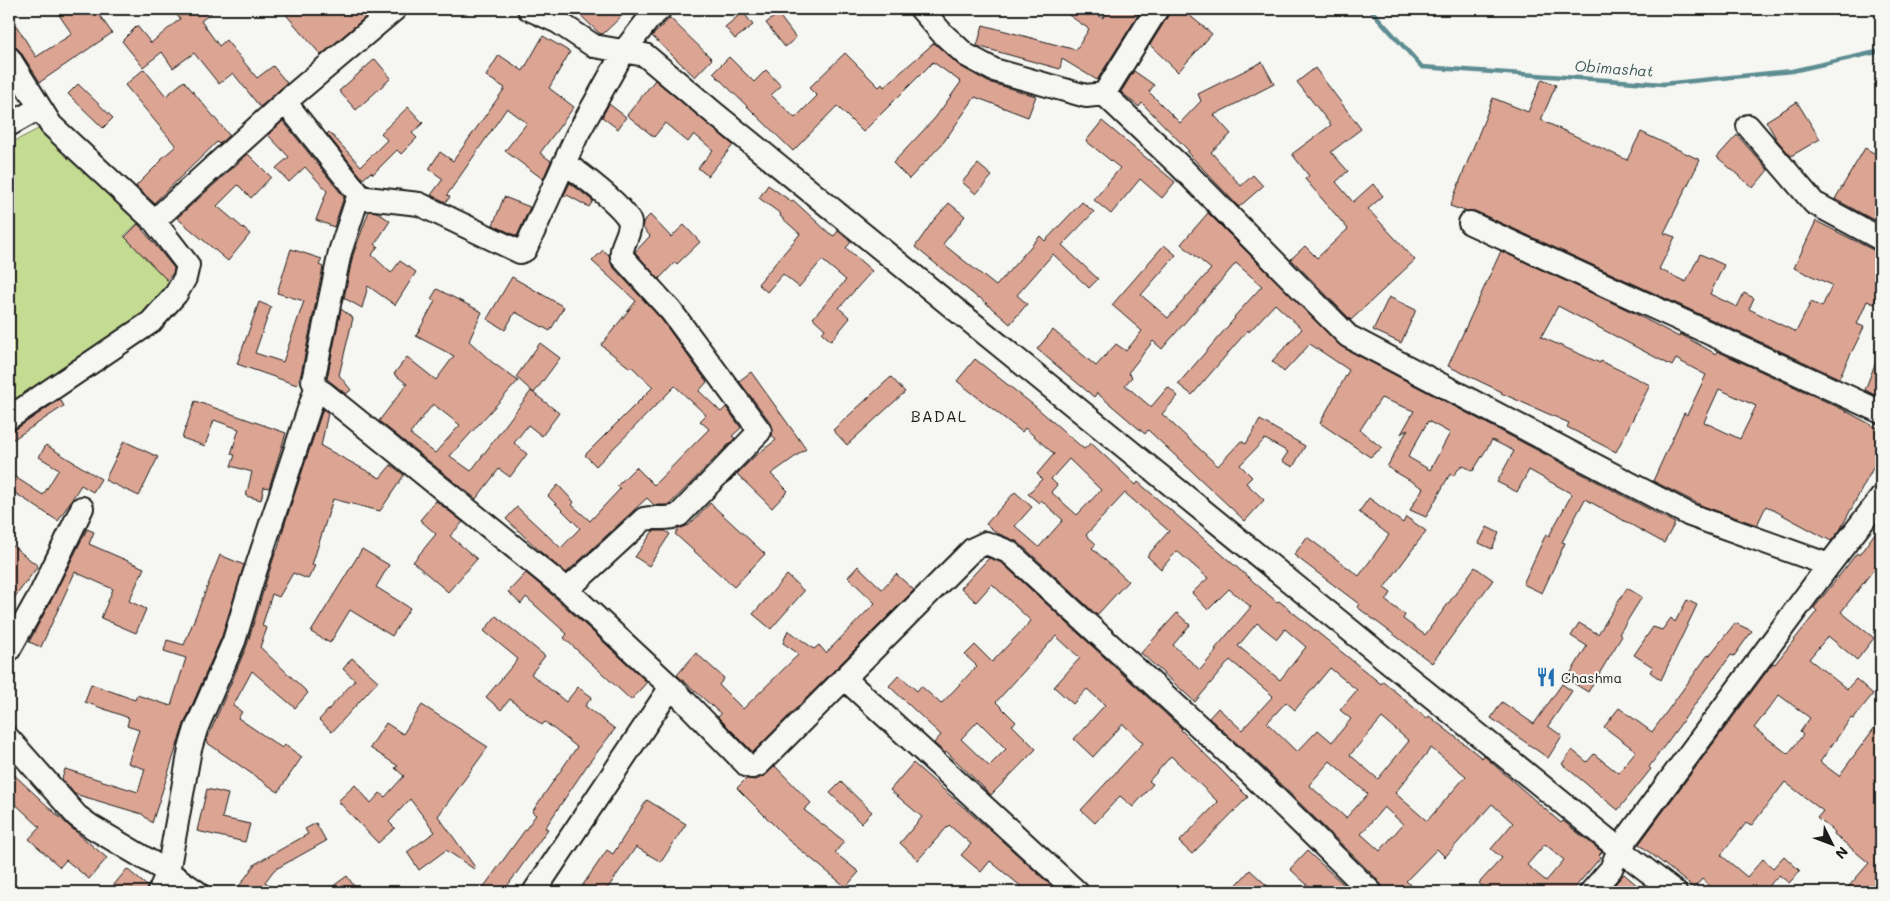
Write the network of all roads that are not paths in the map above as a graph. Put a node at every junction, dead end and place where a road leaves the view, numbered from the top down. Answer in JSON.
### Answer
{"nodes":[{"id":1,"x":395,"y":9,"type":"edge"},
{"id":2,"x":529,"y":9,"type":"edge"},
{"id":3,"x":660,"y":9,"type":"edge"},
{"id":4,"x":921,"y":9,"type":"edge"},
{"id":5,"x":1157,"y":9,"type":"edge"},
{"id":6,"x":554,"y":15,"type":"edge"},
{"id":7,"x":624,"y":51,"type":"junction"},
{"id":8,"x":9,"y":58,"type":"edge"},
{"id":9,"x":1104,"y":94,"type":"junction"},
{"id":10,"x":285,"y":102,"type":"junction"},
{"id":11,"x":39,"y":108,"type":"junction"},
{"id":12,"x":9,"y":125,"type":"edge"},
{"id":13,"x":1748,"y":126,"type":"dead end"},
{"id":14,"x":564,"y":163,"type":"junction"},
{"id":15,"x":358,"y":197,"type":"junction"},
{"id":16,"x":154,"y":221,"type":"junction"},
{"id":17,"x":1470,"y":223,"type":"dead end"},
{"id":18,"x":1881,"y":239,"type":"edge"},
{"id":19,"x":316,"y":388,"type":"junction"},
{"id":20,"x":1881,"y":412,"type":"edge"},
{"id":21,"x":9,"y":418,"type":"edge"},
{"id":22,"x":1881,"y":498,"type":"edge"},
{"id":23,"x":82,"y":508,"type":"dead end"},
{"id":24,"x":1829,"y":565,"type":"junction"},
{"id":25,"x":567,"y":590,"type":"junction"},
{"id":26,"x":9,"y":650,"type":"edge"},
{"id":27,"x":844,"y":678,"type":"junction"},
{"id":28,"x":671,"y":687,"type":"junction"},
{"id":29,"x":9,"y":739,"type":"edge"},
{"id":30,"x":1619,"y":849,"type":"junction"},
{"id":31,"x":164,"y":882,"type":"edge"},
{"id":32,"x":197,"y":892,"type":"edge"},
{"id":33,"x":534,"y":892,"type":"edge"},
{"id":34,"x":1077,"y":892,"type":"edge"},
{"id":35,"x":1371,"y":892,"type":"edge"},
{"id":36,"x":1591,"y":892,"type":"edge"},
{"id":37,"x":1675,"y":892,"type":"edge"}],
"edges":[{"from":1,"to":10,"type":"street"},
{"from":2,"to":6,"type":"street"},
{"from":3,"to":7,"type":"street"},
{"from":4,"to":9,"type":"street"},
{"from":5,"to":9,"type":"street"},
{"from":6,"to":7,"type":"street"},
{"from":7,"to":14,"type":"street"},
{"from":7,"to":30,"type":"street"},
{"from":8,"to":11,"type":"street"},
{"from":9,"to":24,"type":"street"},
{"from":10,"to":15,"type":"street"},
{"from":10,"to":16,"type":"street"},
{"from":11,"to":12,"type":"street"},
{"from":11,"to":16,"type":"street"},
{"from":13,"to":18,"type":"street"},
{"from":14,"to":15,"type":"street"},
{"from":14,"to":25,"type":"street"},
{"from":15,"to":19,"type":"street"},
{"from":16,"to":21,"type":"street"},
{"from":17,"to":20,"type":"street"},
{"from":19,"to":25,"type":"street"},
{"from":19,"to":31,"type":"street"},
{"from":22,"to":24,"type":"street"},
{"from":23,"to":26,"type":"street"},
{"from":24,"to":30,"type":"street"},
{"from":25,"to":28,"type":"street"},
{"from":27,"to":28,"type":"street"},
{"from":27,"to":34,"type":"street"},
{"from":27,"to":35,"type":"street"},
{"from":28,"to":33,"type":"street"},
{"from":29,"to":31,"type":"street"},
{"from":30,"to":36,"type":"street"},
{"from":30,"to":37,"type":"street"},
{"from":31,"to":32,"type":"street"}]}
